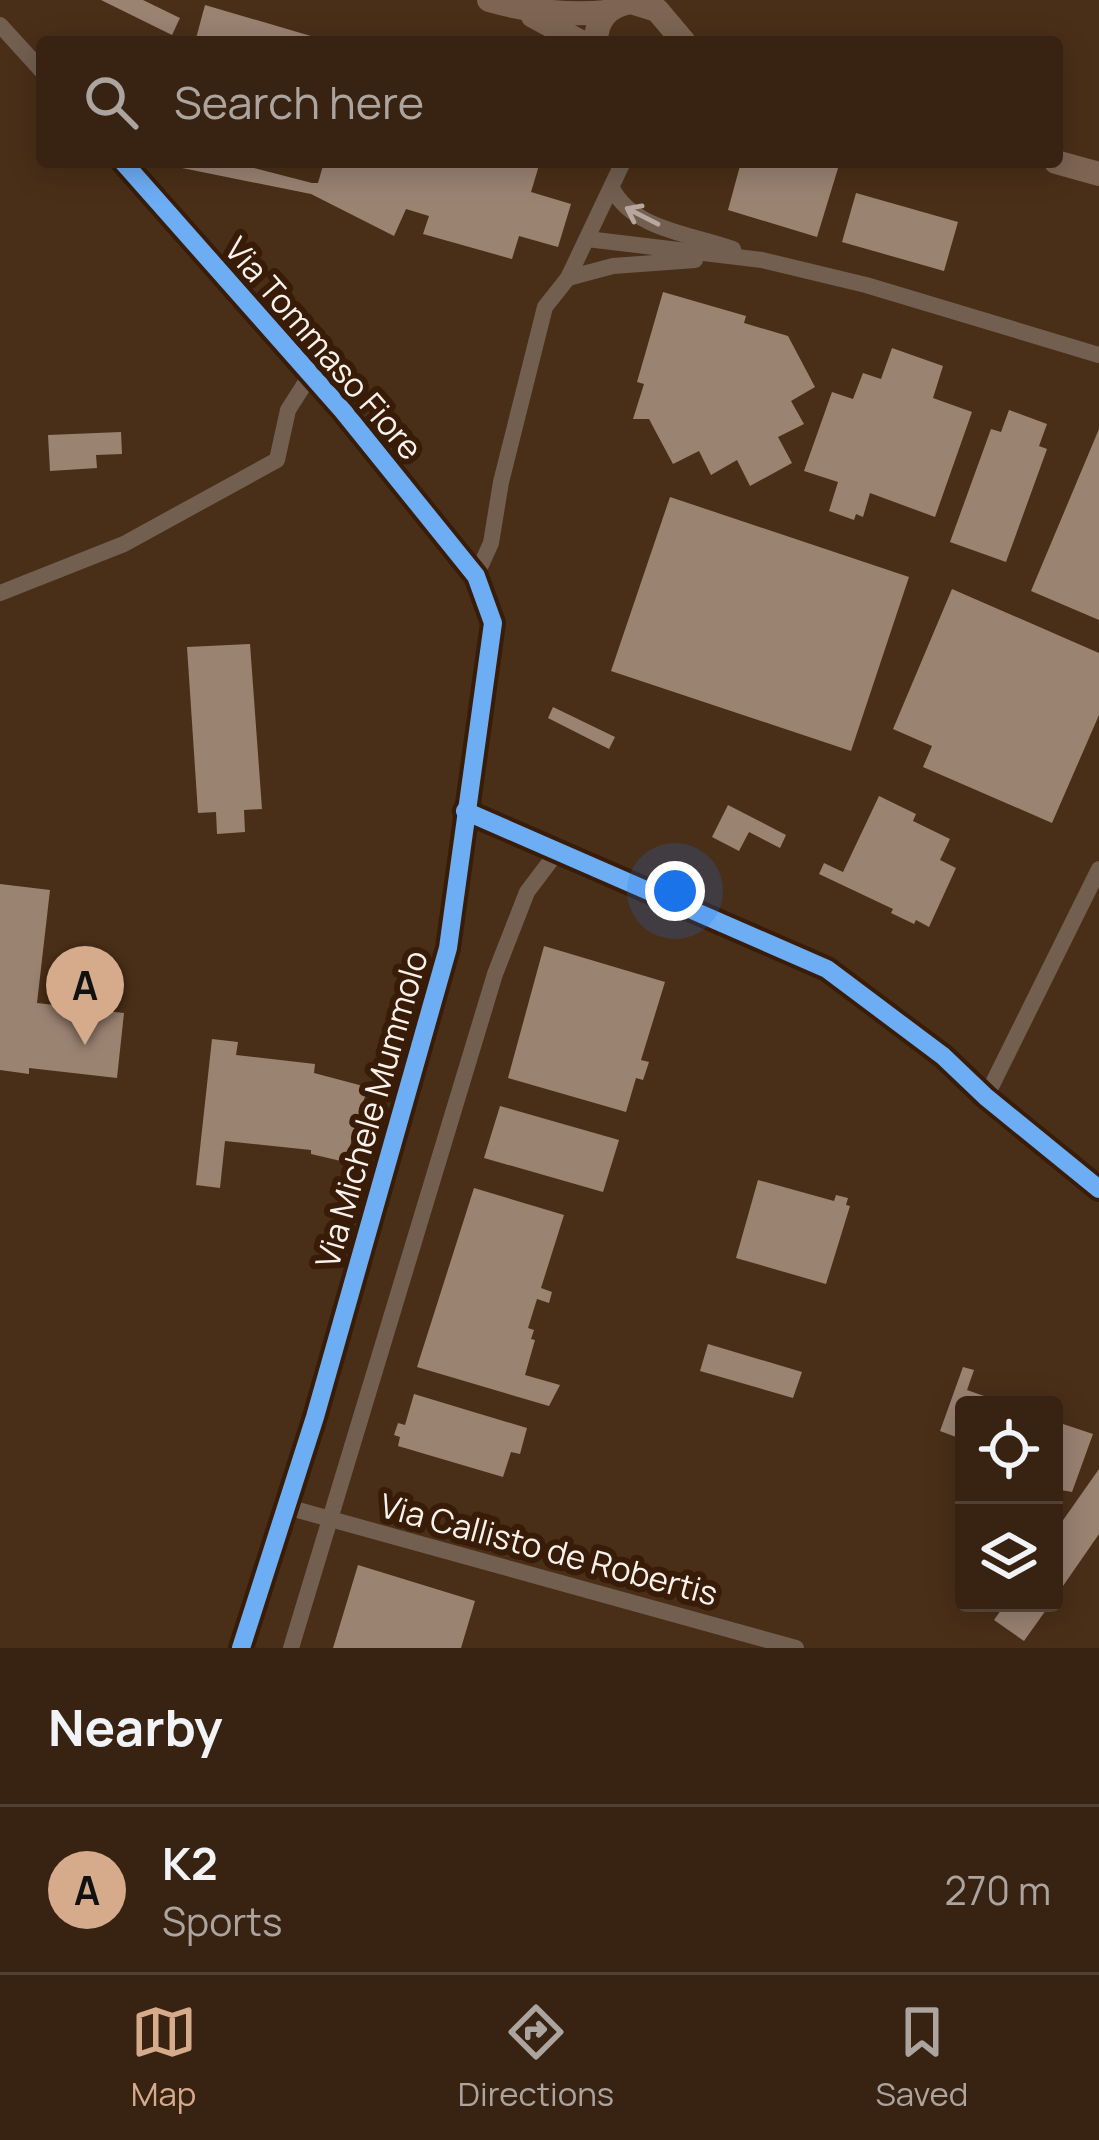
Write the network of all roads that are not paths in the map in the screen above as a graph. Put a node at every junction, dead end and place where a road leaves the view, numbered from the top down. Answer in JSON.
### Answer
{"nodes":[{"id":1,"x":489,"y":0,"type":"edge"},
{"id":2,"x":618,"y":5,"type":"edge"},
{"id":3,"x":520,"y":9,"type":"junction"},
{"id":4,"x":667,"y":24,"type":"edge"},
{"id":5,"x":0,"y":25,"type":"edge"},
{"id":6,"x":570,"y":36,"type":"edge"},
{"id":7,"x":596,"y":36,"type":"edge"},
{"id":8,"x":36,"y":64,"type":"edge"},
{"id":9,"x":1063,"y":164,"type":"edge"},
{"id":10,"x":128,"y":168,"type":"edge"},
{"id":11,"x":617,"y":168,"type":"edge"},
{"id":12,"x":1099,"y":175,"type":"edge"},
{"id":13,"x":612,"y":188,"type":"junction"},
{"id":14,"x":587,"y":239,"type":"junction"},
{"id":15,"x":761,"y":260,"type":"junction"},
{"id":16,"x":568,"y":278,"type":"junction"},
{"id":17,"x":1099,"y":355,"type":"edge"},
{"id":18,"x":310,"y":374,"type":"junction"},
{"id":19,"x":476,"y":576,"type":"junction"},
{"id":20,"x":0,"y":593,"type":"edge"},
{"id":21,"x":465,"y":811,"type":"junction"},
{"id":22,"x":558,"y":851,"type":"junction"},
{"id":23,"x":1099,"y":869,"type":"edge"},
{"id":24,"x":986,"y":1097,"type":"junction"},
{"id":25,"x":1099,"y":1189,"type":"edge"},
{"id":26,"x":287,"y":1507,"type":"junction"},
{"id":27,"x":332,"y":1521,"type":"junction"},
{"id":28,"x":241,"y":1648,"type":"edge"},
{"id":29,"x":291,"y":1648,"type":"edge"},
{"id":30,"x":796,"y":1648,"type":"edge"}],
"edges":[{"from":1,"to":3,"type":"main road"},
{"from":2,"to":3,"type":"main road"},
{"from":2,"to":4,"type":"main road"},
{"from":2,"to":7,"type":"main road"},
{"from":3,"to":6,"type":"main road"},
{"from":5,"to":8,"type":"street"},
{"from":9,"to":12,"type":"main road"},
{"from":10,"to":18,"type":"street","name":"Via Tommaso Fiore"},
{"from":11,"to":13,"type":"street"},
{"from":13,"to":14,"type":"street"},
{"from":15,"to":13,"type":"street","one_way":true},
{"from":14,"to":15,"type":"street"},
{"from":14,"to":16,"type":"street"},
{"from":15,"to":16,"type":"street"},
{"from":15,"to":17,"type":"street"},
{"from":16,"to":19,"type":"street"},
{"from":18,"to":19,"type":"street","name":"Via Tommaso Fiore"},
{"from":18,"to":20,"type":"street"},
{"from":19,"to":21,"type":"street","name":"Via Michele Mummolo"},
{"from":21,"to":22,"type":"street"},
{"from":21,"to":26,"type":"street","name":"Via Michele Mummolo"},
{"from":22,"to":24,"type":"street"},
{"from":22,"to":27,"type":"street"},
{"from":23,"to":24,"type":"street"},
{"from":24,"to":25,"type":"street"},
{"from":26,"to":27,"type":"street","name":"Via Callisto de Robertis"},
{"from":26,"to":28,"type":"street","name":"Via Michele Mummolo"},
{"from":27,"to":29,"type":"street"},
{"from":27,"to":30,"type":"street","name":"Via Callisto de Robertis"}]}
